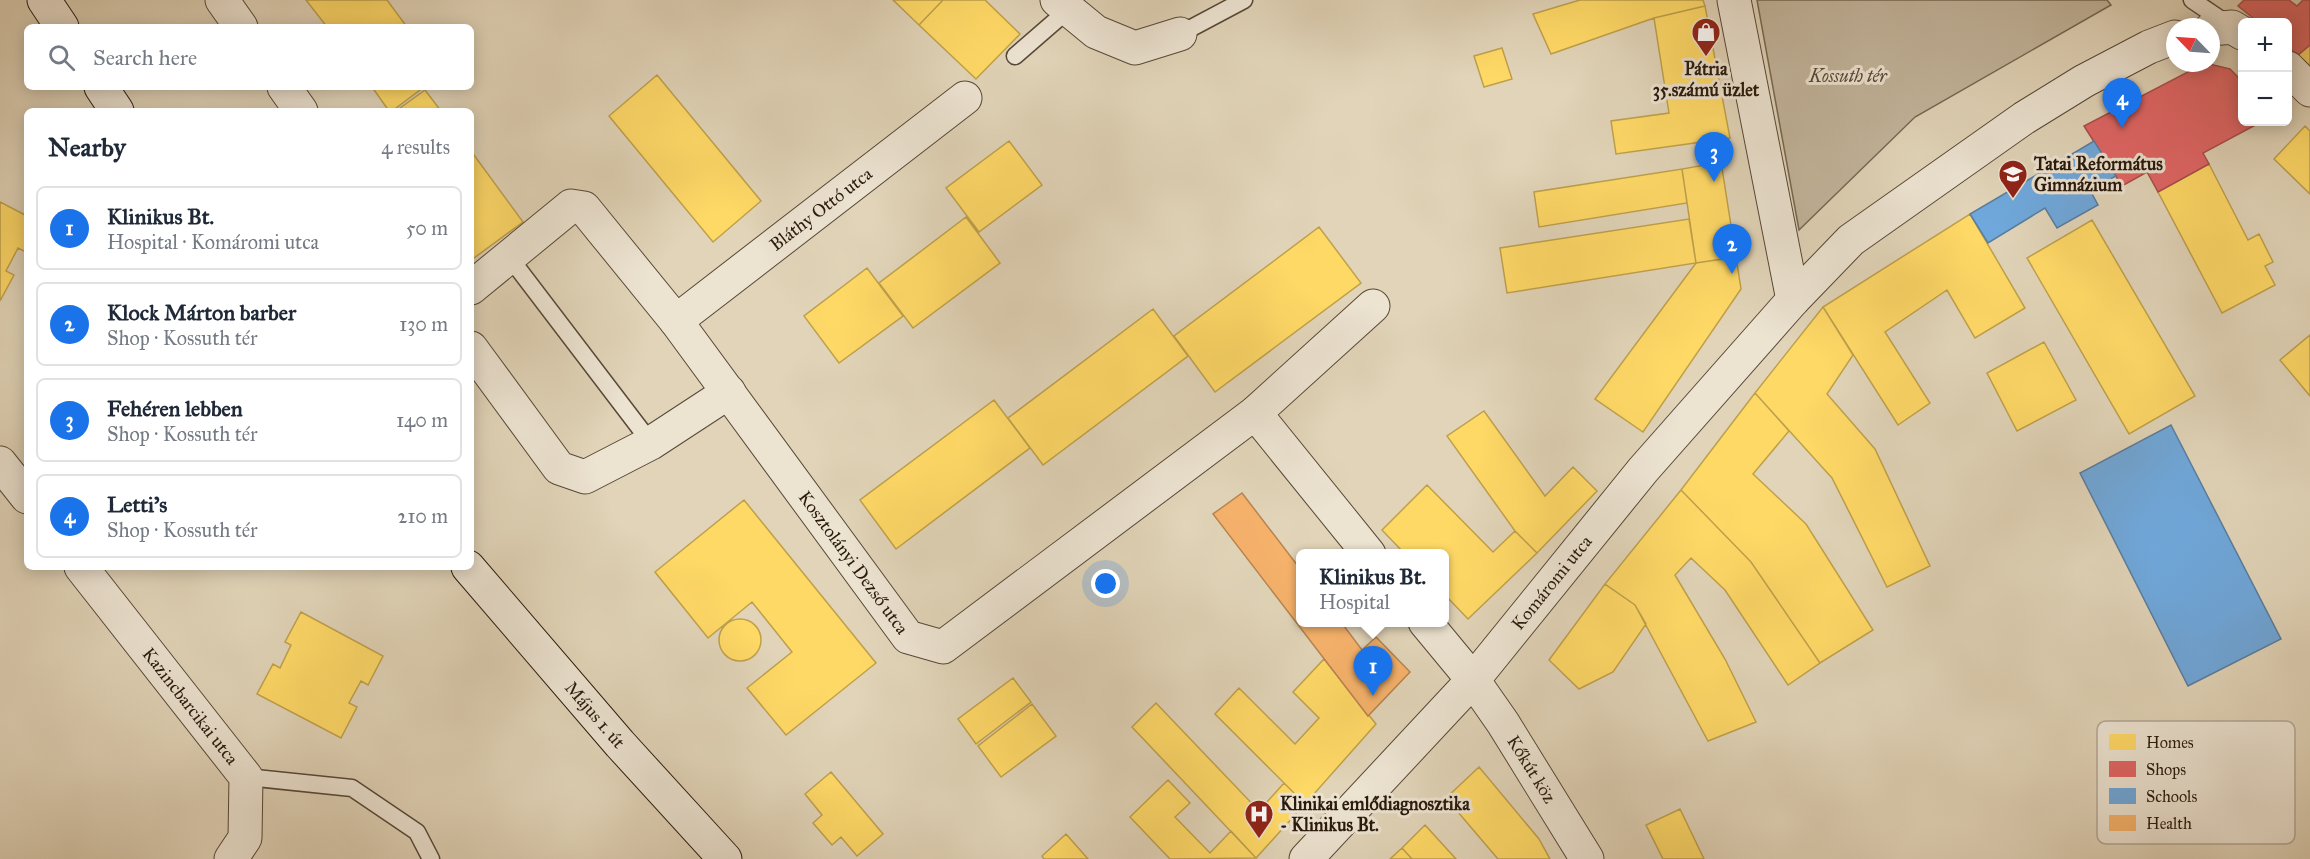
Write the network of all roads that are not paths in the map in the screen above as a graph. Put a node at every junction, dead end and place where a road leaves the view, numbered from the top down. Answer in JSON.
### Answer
{"nodes":[{"id":1,"x":44,"y":0,"type":"edge"},
{"id":2,"x":222,"y":0,"type":"edge"},
{"id":3,"x":1244,"y":0,"type":"edge"},
{"id":4,"x":1734,"y":0,"type":"edge"},
{"id":5,"x":2192,"y":0,"type":"edge"},
{"id":6,"x":1062,"y":5,"type":"edge"},
{"id":7,"x":60,"y":24,"type":"edge"},
{"id":8,"x":239,"y":24,"type":"edge"},
{"id":9,"x":2228,"y":30,"type":"edge"},
{"id":10,"x":1180,"y":34,"type":"joint"},
{"id":11,"x":2166,"y":40,"type":"edge"},
{"id":12,"x":1015,"y":56,"type":"dead end"},
{"id":13,"x":2292,"y":72,"type":"edge"},
{"id":14,"x":103,"y":90,"type":"edge"},
{"id":15,"x":286,"y":90,"type":"edge"},
{"id":16,"x":2310,"y":90,"type":"edge"},
{"id":17,"x":965,"y":98,"type":"dead end"},
{"id":18,"x":115,"y":108,"type":"edge"},
{"id":19,"x":299,"y":108,"type":"edge"},
{"id":20,"x":510,"y":258,"type":"junction"},
{"id":21,"x":474,"y":286,"type":"edge"},
{"id":22,"x":1793,"y":300,"type":"junction"},
{"id":23,"x":1373,"y":306,"type":"dead end"},
{"id":24,"x":676,"y":321,"type":"junction"},
{"id":25,"x":474,"y":352,"type":"edge"},
{"id":26,"x":729,"y":392,"type":"junction"},
{"id":27,"x":1255,"y":414,"type":"junction"},
{"id":28,"x":651,"y":443,"type":"junction"},
{"id":29,"x":0,"y":463,"type":"edge"},
{"id":30,"x":24,"y":493,"type":"edge"},
{"id":31,"x":1365,"y":549,"type":"edge"},
{"id":32,"x":83,"y":570,"type":"edge"},
{"id":33,"x":471,"y":570,"type":"edge"},
{"id":34,"x":1429,"y":627,"type":"edge"},
{"id":35,"x":1473,"y":680,"type":"junction"},
{"id":36,"x":246,"y":777,"type":"junction"},
{"id":37,"x":231,"y":859,"type":"edge"},
{"id":38,"x":431,"y":859,"type":"edge"},
{"id":39,"x":725,"y":859,"type":"edge"},
{"id":40,"x":1305,"y":859,"type":"edge"},
{"id":41,"x":1587,"y":859,"type":"edge"}],
"edges":[{"from":1,"to":7,"type":"street"},
{"from":2,"to":8,"type":"street"},
{"from":3,"to":10,"type":"lane"},
{"from":4,"to":22,"type":"street"},
{"from":5,"to":9,"type":"lane"},
{"from":6,"to":10,"type":"street"},
{"from":6,"to":12,"type":"lane"},
{"from":11,"to":22,"type":"street"},
{"from":13,"to":16,"type":"street"},
{"from":14,"to":18,"type":"street"},
{"from":15,"to":19,"type":"street"},
{"from":17,"to":24,"type":"street","name":"Bláthy Ottó utca"},
{"from":20,"to":21,"type":"street"},
{"from":20,"to":24,"type":"street","name":"Kosztolányi Dezső utca"},
{"from":20,"to":28,"type":"lane"},
{"from":22,"to":35,"type":"street","name":"Komáromi utca"},
{"from":23,"to":27,"type":"street","name":"Kosztolányi Dezső utca"},
{"from":24,"to":26,"type":"street","name":"Kosztolányi Dezső utca"},
{"from":25,"to":28,"type":"street"},
{"from":26,"to":27,"type":"street","name":"Kosztolányi Dezső utca"},
{"from":26,"to":28,"type":"street"},
{"from":27,"to":31,"type":"street"},
{"from":29,"to":30,"type":"street"},
{"from":32,"to":36,"type":"street","name":"Kazincbarcikai utca"},
{"from":33,"to":39,"type":"street","name":"Május 1. út"},
{"from":34,"to":35,"type":"street"},
{"from":35,"to":40,"type":"street","name":"Komáromi utca"},
{"from":35,"to":41,"type":"street","name":"Kőkút köz"},
{"from":36,"to":37,"type":"street","name":"Kazincbarcikai utca"},
{"from":36,"to":38,"type":"lane"}]}
